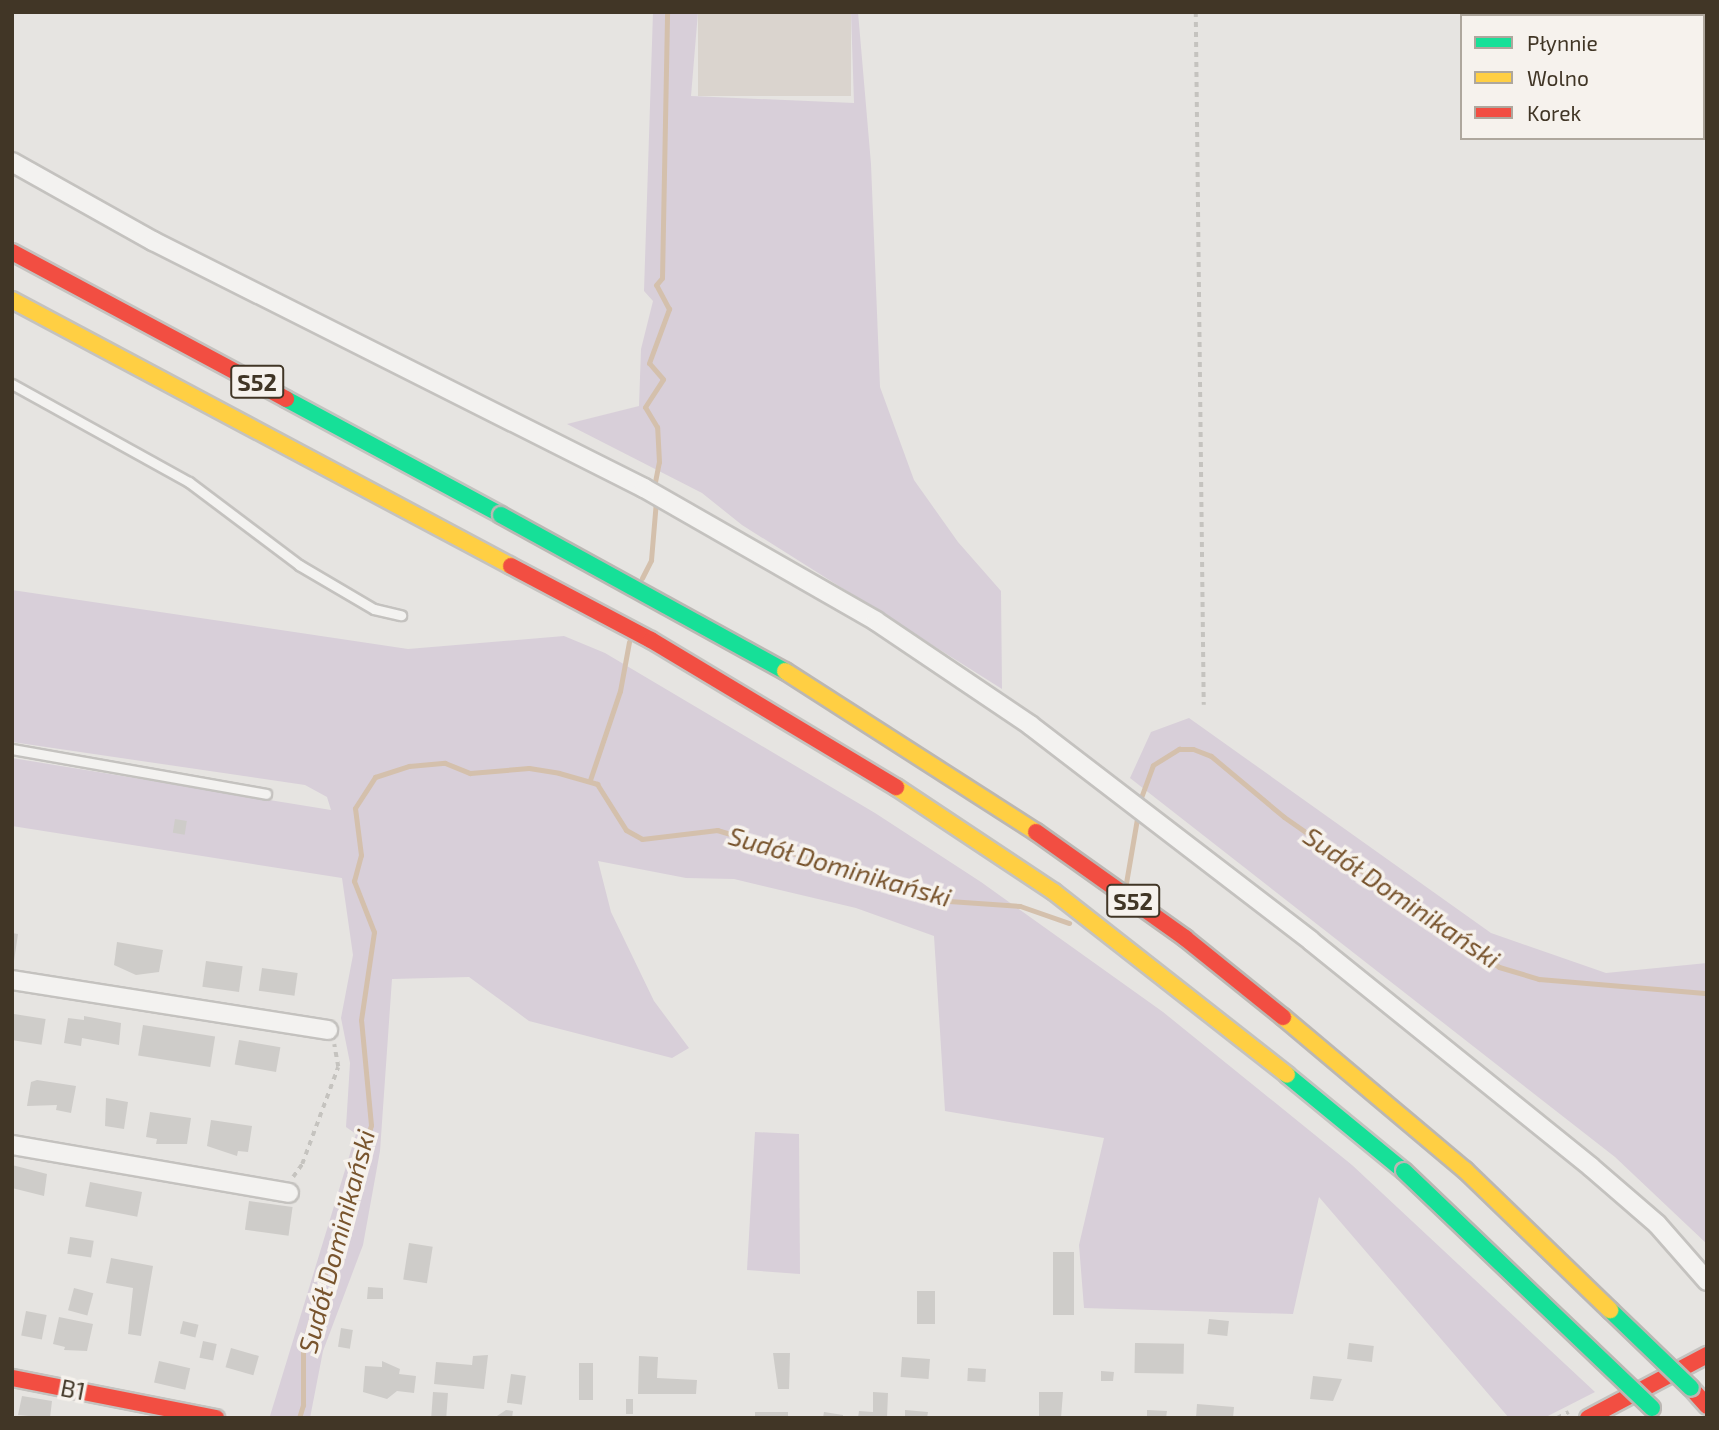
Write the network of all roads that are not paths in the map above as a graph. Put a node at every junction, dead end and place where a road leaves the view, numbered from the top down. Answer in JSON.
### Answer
{"nodes":[{"id":1,"x":12,"y":162,"type":"edge"},
{"id":2,"x":12,"y":252,"type":"edge"},
{"id":3,"x":12,"y":300,"type":"edge"},
{"id":4,"x":12,"y":384,"type":"edge"},
{"id":5,"x":401,"y":615,"type":"dead end"},
{"id":6,"x":12,"y":750,"type":"edge"},
{"id":7,"x":266,"y":794,"type":"dead end"},
{"id":8,"x":12,"y":980,"type":"edge"},
{"id":9,"x":328,"y":1030,"type":"road end"},
{"id":10,"x":12,"y":1145,"type":"edge"},
{"id":11,"x":284,"y":1192,"type":"road end"},
{"id":12,"x":1707,"y":1281,"type":"edge"},
{"id":13,"x":1707,"y":1355,"type":"edge"},
{"id":14,"x":12,"y":1378,"type":"edge"},
{"id":15,"x":1707,"y":1406,"type":"edge"},
{"id":16,"x":1656,"y":1413,"type":"edge"},
{"id":17,"x":216,"y":1418,"type":"edge"},
{"id":18,"x":1588,"y":1418,"type":"edge"}],
"edges":[{"from":1,"to":12,"type":"street"},
{"from":2,"to":15,"type":"main road","number":"S52","bridge":true},
{"from":3,"to":16,"type":"main road","number":"S52","bridge":true},
{"from":4,"to":5,"type":"lane"},
{"from":6,"to":7,"type":"lane"},
{"from":8,"to":9,"type":"street"},
{"from":10,"to":11,"type":"street"},
{"from":13,"to":18,"type":"main road"},
{"from":14,"to":17,"type":"main road","name":"B1"}]}
